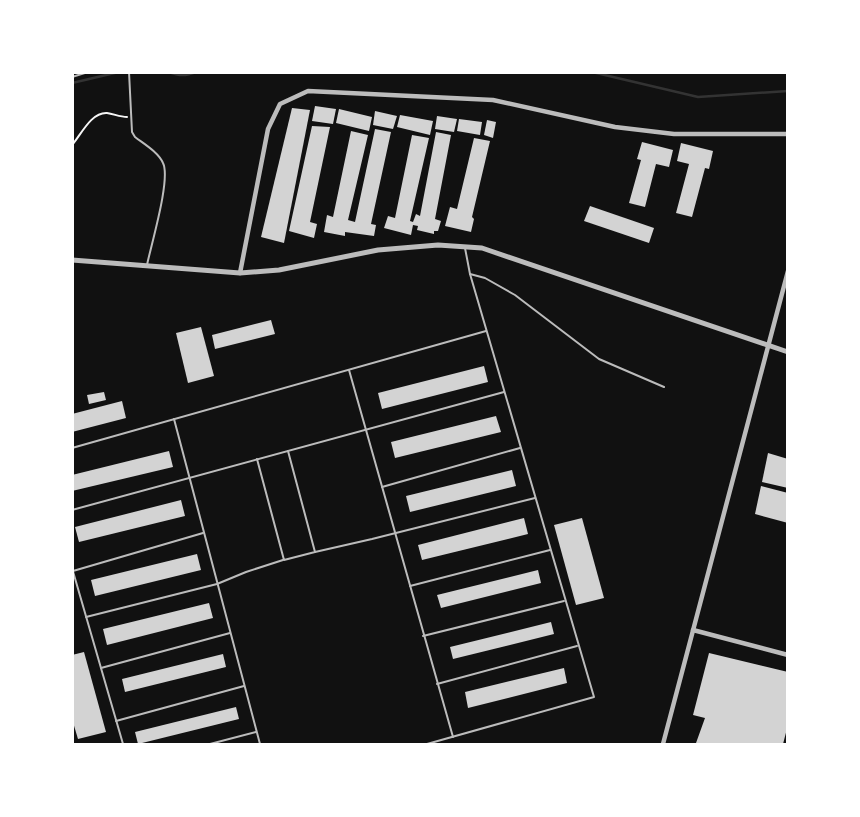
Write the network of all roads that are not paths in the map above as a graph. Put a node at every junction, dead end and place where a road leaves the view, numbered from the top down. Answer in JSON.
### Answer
{"nodes":[{"id":1,"x":88,"y":72,"type":"edge"},
{"id":2,"x":129,"y":72,"type":"edge"},
{"id":3,"x":72,"y":78,"type":"edge"},
{"id":4,"x":788,"y":134,"type":"edge"},
{"id":5,"x":464,"y":246,"type":"junction"},
{"id":6,"x":72,"y":260,"type":"edge"},
{"id":7,"x":147,"y":265,"type":"junction"},
{"id":8,"x":788,"y":271,"type":"edge"},
{"id":9,"x":240,"y":273,"type":"junction"},
{"id":10,"x":470,"y":274,"type":"junction"},
{"id":11,"x":486,"y":332,"type":"junction"},
{"id":12,"x":767,"y":345,"type":"junction"},
{"id":13,"x":788,"y":352,"type":"edge"},
{"id":14,"x":349,"y":370,"type":"junction"},
{"id":15,"x":664,"y":387,"type":"dead end"},
{"id":16,"x":504,"y":392,"type":"junction"},
{"id":17,"x":174,"y":419,"type":"junction"},
{"id":18,"x":365,"y":430,"type":"junction"},
{"id":19,"x":72,"y":448,"type":"edge"},
{"id":20,"x":520,"y":448,"type":"junction"},
{"id":21,"x":288,"y":451,"type":"junction"},
{"id":22,"x":257,"y":459,"type":"junction"},
{"id":23,"x":190,"y":478,"type":"junction"},
{"id":24,"x":382,"y":487,"type":"junction"},
{"id":25,"x":535,"y":498,"type":"junction"},
{"id":26,"x":72,"y":510,"type":"edge"},
{"id":27,"x":204,"y":533,"type":"junction"},
{"id":28,"x":394,"y":533,"type":"junction"},
{"id":29,"x":550,"y":550,"type":"junction"},
{"id":30,"x":315,"y":552,"type":"junction"},
{"id":31,"x":284,"y":560,"type":"junction"},
{"id":32,"x":73,"y":570,"type":"edge"},
{"id":33,"x":217,"y":584,"type":"junction"},
{"id":34,"x":410,"y":586,"type":"junction"},
{"id":35,"x":565,"y":600,"type":"junction"},
{"id":36,"x":86,"y":617,"type":"junction"},
{"id":37,"x":693,"y":630,"type":"junction"},
{"id":38,"x":230,"y":633,"type":"junction"},
{"id":39,"x":424,"y":636,"type":"junction"},
{"id":40,"x":578,"y":646,"type":"junction"},
{"id":41,"x":788,"y":655,"type":"edge"},
{"id":42,"x":101,"y":668,"type":"junction"},
{"id":43,"x":437,"y":684,"type":"junction"},
{"id":44,"x":244,"y":686,"type":"junction"},
{"id":45,"x":116,"y":721,"type":"junction"},
{"id":46,"x":256,"y":732,"type":"junction"},
{"id":47,"x":453,"y":737,"type":"junction"},
{"id":48,"x":123,"y":744,"type":"edge"},
{"id":49,"x":210,"y":744,"type":"edge"},
{"id":50,"x":260,"y":744,"type":"edge"},
{"id":51,"x":427,"y":744,"type":"edge"},
{"id":52,"x":663,"y":744,"type":"edge"}],
"edges":[{"from":1,"to":3,"type":"lane"},
{"from":2,"to":7,"type":"lane"},
{"from":4,"to":9,"type":"street"},
{"from":5,"to":9,"type":"street"},
{"from":5,"to":10,"type":"lane"},
{"from":5,"to":12,"type":"street"},
{"from":6,"to":7,"type":"street"},
{"from":7,"to":9,"type":"street"},
{"from":8,"to":12,"type":"street"},
{"from":10,"to":11,"type":"lane"},
{"from":10,"to":15,"type":"lane"},
{"from":11,"to":14,"type":"lane"},
{"from":11,"to":16,"type":"lane"},
{"from":12,"to":13,"type":"street"},
{"from":12,"to":37,"type":"street"},
{"from":14,"to":17,"type":"lane"},
{"from":14,"to":18,"type":"lane"},
{"from":16,"to":18,"type":"lane"},
{"from":16,"to":20,"type":"lane"},
{"from":17,"to":19,"type":"lane"},
{"from":17,"to":23,"type":"lane"},
{"from":18,"to":21,"type":"lane"},
{"from":18,"to":24,"type":"lane"},
{"from":20,"to":24,"type":"lane"},
{"from":20,"to":25,"type":"lane"},
{"from":21,"to":22,"type":"lane"},
{"from":21,"to":30,"type":"lane"},
{"from":22,"to":23,"type":"lane"},
{"from":22,"to":31,"type":"lane"},
{"from":23,"to":26,"type":"lane"},
{"from":23,"to":27,"type":"lane"},
{"from":24,"to":28,"type":"lane"},
{"from":25,"to":28,"type":"lane"},
{"from":25,"to":29,"type":"lane"},
{"from":27,"to":32,"type":"lane"},
{"from":27,"to":33,"type":"lane"},
{"from":28,"to":30,"type":"lane"},
{"from":28,"to":34,"type":"lane"},
{"from":29,"to":34,"type":"lane"},
{"from":29,"to":35,"type":"lane"},
{"from":30,"to":31,"type":"lane"},
{"from":31,"to":33,"type":"lane"},
{"from":32,"to":36,"type":"lane"},
{"from":33,"to":36,"type":"lane"},
{"from":33,"to":38,"type":"lane"},
{"from":34,"to":39,"type":"lane"},
{"from":35,"to":39,"type":"lane"},
{"from":35,"to":40,"type":"lane"},
{"from":36,"to":42,"type":"lane"},
{"from":37,"to":41,"type":"street"},
{"from":37,"to":52,"type":"street"},
{"from":38,"to":42,"type":"lane"},
{"from":38,"to":44,"type":"lane"},
{"from":39,"to":43,"type":"lane"},
{"from":40,"to":43,"type":"lane"},
{"from":40,"to":47,"type":"lane"},
{"from":42,"to":45,"type":"lane"},
{"from":43,"to":47,"type":"lane"},
{"from":44,"to":45,"type":"lane"},
{"from":44,"to":46,"type":"lane"},
{"from":45,"to":48,"type":"lane"},
{"from":46,"to":49,"type":"lane"},
{"from":46,"to":50,"type":"lane"},
{"from":47,"to":51,"type":"lane"}]}
